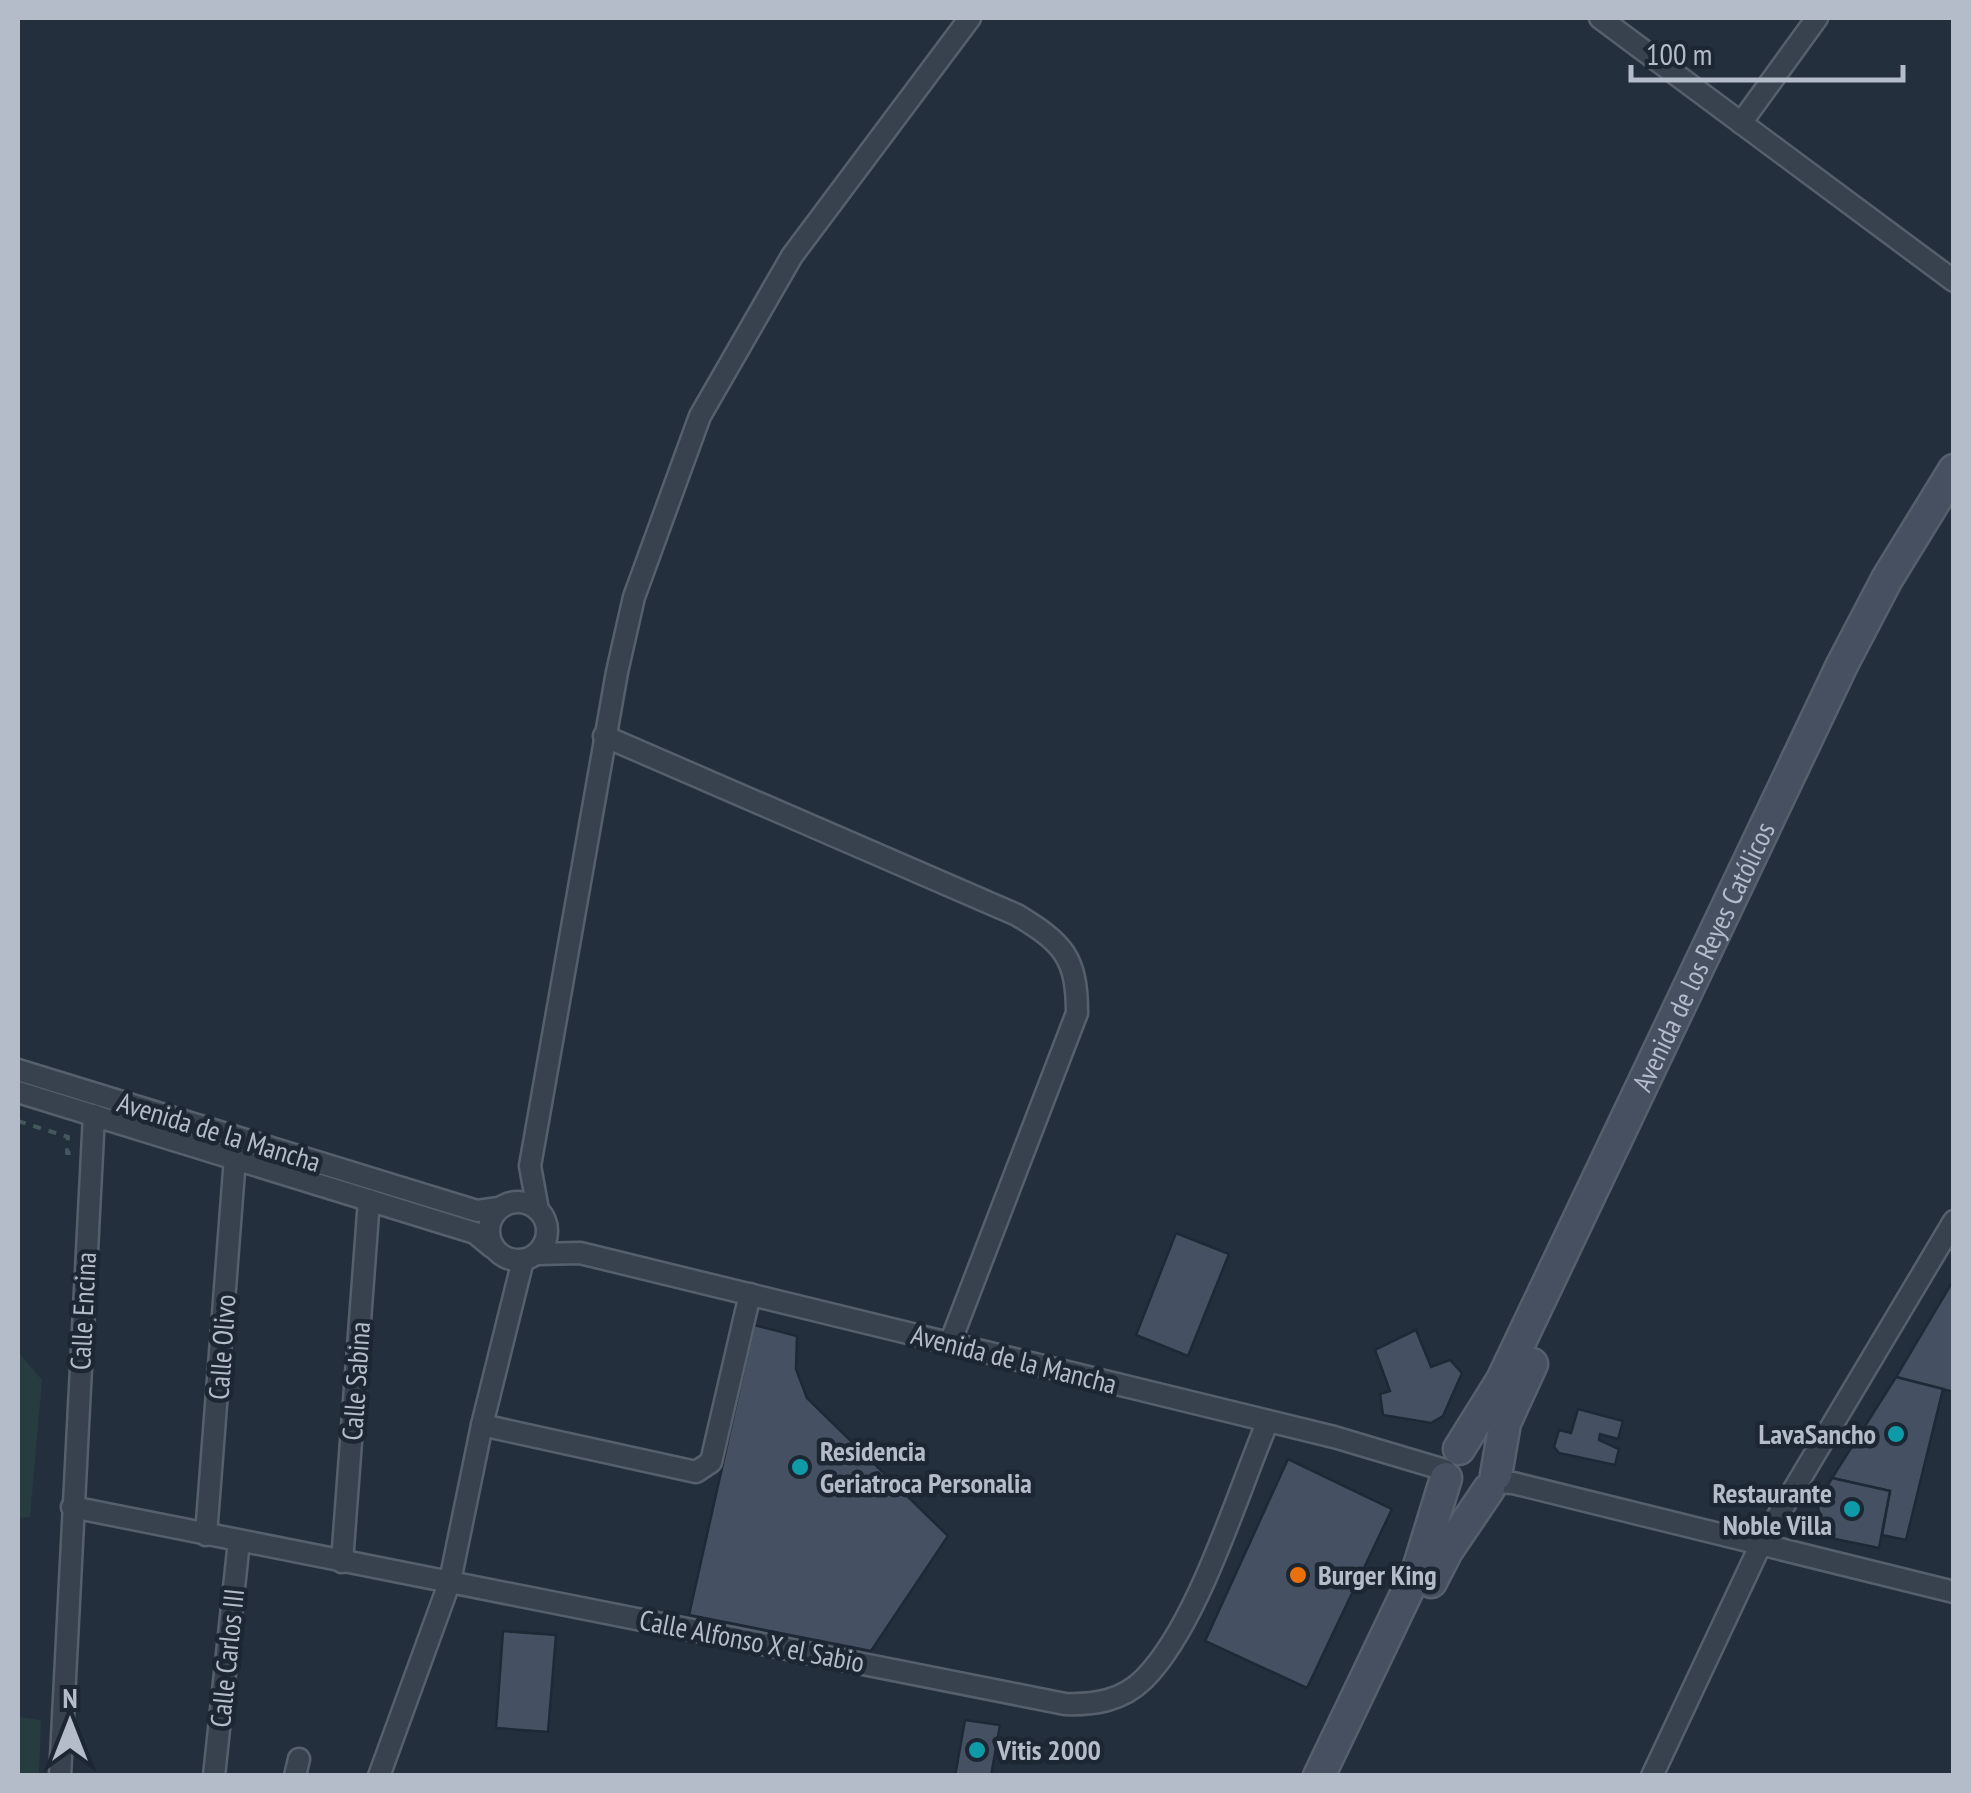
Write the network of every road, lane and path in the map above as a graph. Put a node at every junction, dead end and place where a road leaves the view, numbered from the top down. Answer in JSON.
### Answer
{"nodes":[{"id":1,"x":970,"y":18,"type":"edge"},
{"id":2,"x":1600,"y":18,"type":"edge"},
{"id":3,"x":1816,"y":18,"type":"edge"},
{"id":4,"x":1742,"y":123,"type":"junction"},
{"id":5,"x":1954,"y":280,"type":"edge"},
{"id":6,"x":1954,"y":470,"type":"edge"},
{"id":7,"x":1954,"y":505,"type":"edge"},
{"id":8,"x":604,"y":736,"type":"junction"},
{"id":9,"x":18,"y":1070,"type":"edge"},
{"id":10,"x":18,"y":1092,"type":"edge"},
{"id":11,"x":94,"y":1115,"type":"junction"},
{"id":12,"x":18,"y":1121,"type":"edge"},
{"id":13,"x":92,"y":1155,"type":"junction"},
{"id":14,"x":235,"y":1158,"type":"junction"},
{"id":15,"x":530,"y":1166,"type":"junction"},
{"id":16,"x":369,"y":1200,"type":"junction"},
{"id":17,"x":505,"y":1205,"type":"junction"},
{"id":18,"x":538,"y":1210,"type":"junction"},
{"id":19,"x":1954,"y":1221,"type":"edge"},
{"id":20,"x":476,"y":1222,"type":"junction"},
{"id":21,"x":547,"y":1234,"type":"junction"},
{"id":22,"x":580,"y":1253,"type":"junction"},
{"id":23,"x":515,"y":1255,"type":"junction"},
{"id":24,"x":750,"y":1294,"type":"junction"},
{"id":25,"x":950,"y":1343,"type":"junction"},
{"id":26,"x":1268,"y":1421,"type":"junction"},
{"id":27,"x":482,"y":1426,"type":"junction"},
{"id":28,"x":1450,"y":1466,"type":"junction"},
{"id":29,"x":1492,"y":1482,"type":"junction"},
{"id":30,"x":72,"y":1506,"type":"junction"},
{"id":31,"x":206,"y":1535,"type":"junction"},
{"id":32,"x":239,"y":1541,"type":"junction"},
{"id":33,"x":1760,"y":1546,"type":"junction"},
{"id":34,"x":342,"y":1562,"type":"junction"},
{"id":35,"x":450,"y":1581,"type":"junction"},
{"id":36,"x":1954,"y":1592,"type":"edge"},
{"id":37,"x":60,"y":1776,"type":"edge"},
{"id":38,"x":214,"y":1776,"type":"edge"},
{"id":39,"x":379,"y":1776,"type":"edge"},
{"id":40,"x":1319,"y":1776,"type":"edge"},
{"id":41,"x":1341,"y":1776,"type":"edge"},
{"id":42,"x":1652,"y":1776,"type":"edge"}],
"edges":[{"from":1,"to":8,"type":"street"},
{"from":2,"to":4,"type":"street"},
{"from":3,"to":4,"type":"street"},
{"from":4,"to":5,"type":"street"},
{"from":6,"to":28,"type":"street","name":"Avenida de los Reyes Católicos"},
{"from":7,"to":29,"type":"street","name":"Avenida de los Reyes Católicos"},
{"from":8,"to":15,"type":"street"},
{"from":8,"to":25,"type":"street"},
{"from":9,"to":20,"type":"street","name":"Avenida de la Mancha"},
{"from":10,"to":11,"type":"street","name":"Avenida de la Mancha"},
{"from":11,"to":13,"type":"street","name":"Calle Encina"},
{"from":11,"to":14,"type":"street","name":"Avenida de la Mancha"},
{"from":12,"to":13,"type":"path"},
{"from":13,"to":30,"type":"street","name":"Calle Encina"},
{"from":14,"to":16,"type":"street","name":"Avenida de la Mancha"},
{"from":14,"to":31,"type":"street","name":"Calle Olivo"},
{"from":15,"to":17,"type":"street"},
{"from":15,"to":18,"type":"street"},
{"from":16,"to":20,"type":"street","name":"Avenida de la Mancha"},
{"from":16,"to":34,"type":"street","name":"Calle Sabina"},
{"from":17,"to":18,"type":"street"},
{"from":17,"to":20,"type":"street"},
{"from":17,"to":23,"type":"street"},
{"from":18,"to":21,"type":"street"},
{"from":19,"to":33,"type":"street"},
{"from":20,"to":23,"type":"street"},
{"from":21,"to":22,"type":"street","name":"Avenida de la Mancha"},
{"from":21,"to":23,"type":"street"},
{"from":22,"to":23,"type":"street","name":"Avenida de la Mancha"},
{"from":22,"to":24,"type":"street","name":"Avenida de la Mancha"},
{"from":23,"to":27,"type":"street"},
{"from":24,"to":25,"type":"street","name":"Avenida de la Mancha"},
{"from":24,"to":27,"type":"street"},
{"from":25,"to":26,"type":"street","name":"Avenida de la Mancha"},
{"from":26,"to":28,"type":"street","name":"Avenida de la Mancha"},
{"from":26,"to":35,"type":"street","name":"Calle Alfonso X el Sabio"},
{"from":27,"to":35,"type":"street"},
{"from":28,"to":29,"type":"street"},
{"from":28,"to":29,"type":"street"},
{"from":28,"to":40,"type":"street","name":"Avenida de los Reyes Católicos"},
{"from":29,"to":33,"type":"street"},
{"from":29,"to":41,"type":"street","name":"Avenida de los Reyes Católicos"},
{"from":30,"to":31,"type":"street","name":"Calle Alfonso X el Sabio"},
{"from":30,"to":37,"type":"street","name":"Calle Encina"},
{"from":31,"to":32,"type":"street","name":"Calle Alfonso X el Sabio"},
{"from":32,"to":34,"type":"street","name":"Calle Alfonso X el Sabio"},
{"from":32,"to":38,"type":"street","name":"Calle Carlos III"},
{"from":33,"to":36,"type":"street"},
{"from":33,"to":42,"type":"street"},
{"from":34,"to":35,"type":"street","name":"Calle Alfonso X el Sabio"},
{"from":35,"to":39,"type":"street"}]}
